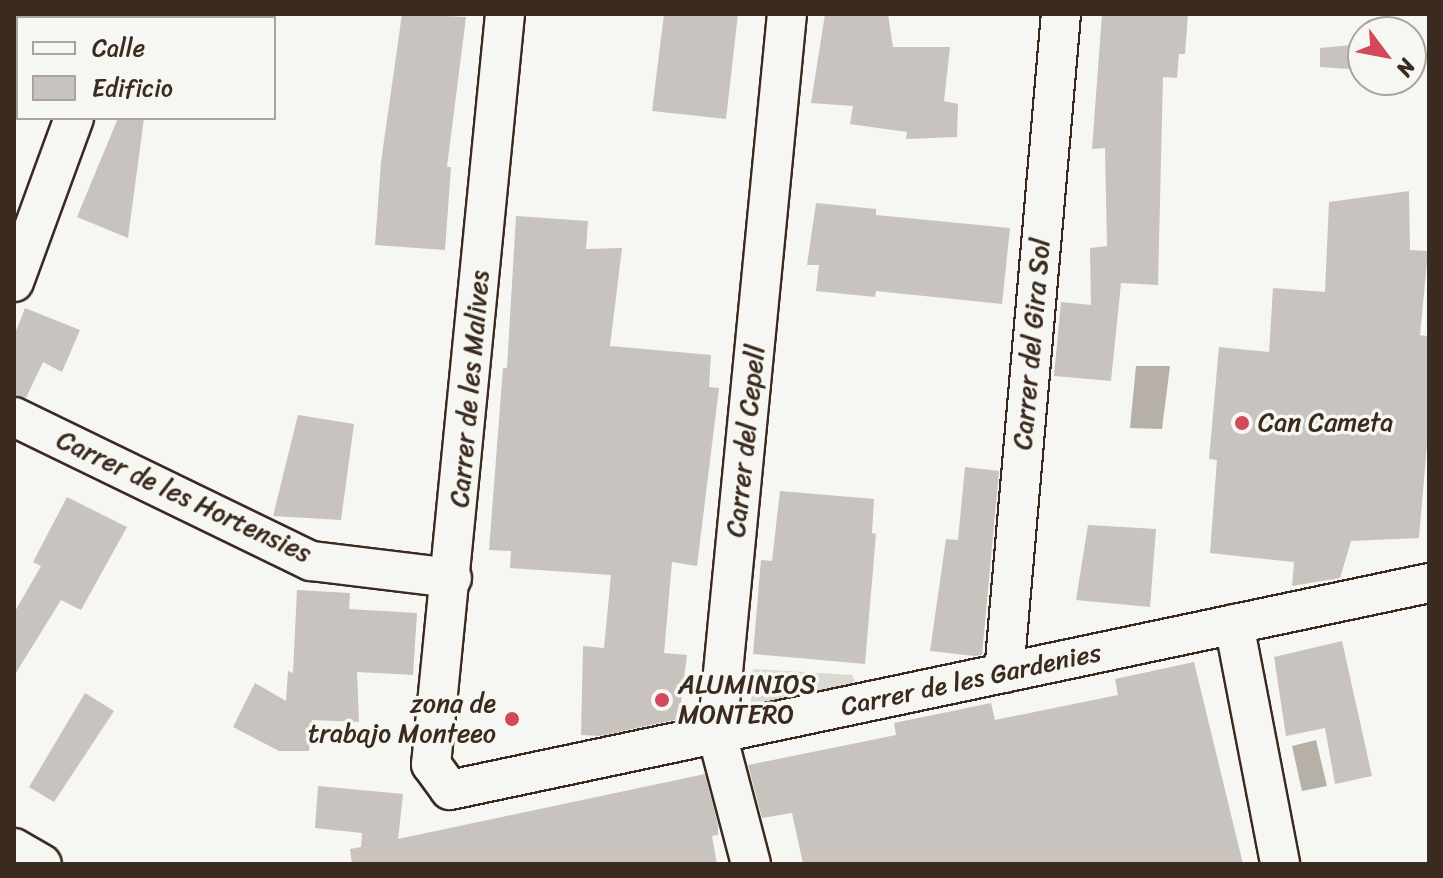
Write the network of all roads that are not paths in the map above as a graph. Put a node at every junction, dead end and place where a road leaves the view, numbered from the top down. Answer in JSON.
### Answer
{"nodes":[{"id":1,"x":505,"y":14,"type":"edge"},
{"id":2,"x":787,"y":14,"type":"edge"},
{"id":3,"x":1061,"y":14,"type":"edge"},
{"id":4,"x":73,"y":120,"type":"edge"},
{"id":5,"x":14,"y":282,"type":"edge"},
{"id":6,"x":14,"y":417,"type":"edge"},
{"id":7,"x":452,"y":578,"type":"junction"},
{"id":8,"x":1429,"y":583,"type":"edge"},
{"id":9,"x":1234,"y":624,"type":"junction"},
{"id":10,"x":1004,"y":673,"type":"junction"},
{"id":11,"x":717,"y":734,"type":"junction"},
{"id":12,"x":431,"y":764,"type":"joint"},
{"id":13,"x":14,"y":848,"type":"edge"},
{"id":14,"x":42,"y":864,"type":"edge"},
{"id":15,"x":751,"y":864,"type":"edge"},
{"id":16,"x":1280,"y":864,"type":"edge"}],
"edges":[{"from":1,"to":7,"type":"street","name":"Carrer de les Malives"},
{"from":2,"to":11,"type":"street","name":"Carrer del Cepell"},
{"from":3,"to":10,"type":"street","name":"Carrer del Gira Sol"},
{"from":4,"to":5,"type":"street"},
{"from":6,"to":7,"type":"street","name":"Carrer de les Hortensies"},
{"from":7,"to":12,"type":"street","name":"Carrer de les Malives"},
{"from":8,"to":9,"type":"street","name":"Carrer de les Gardenies"},
{"from":9,"to":10,"type":"street","name":"Carrer de les Gardenies"},
{"from":9,"to":16,"type":"street"},
{"from":10,"to":11,"type":"street","name":"Carrer de les Gardenies"},
{"from":11,"to":12,"type":"street","name":"Carrer de les Gardenies"},
{"from":11,"to":15,"type":"street","name":"Carrer del Cepell"},
{"from":13,"to":14,"type":"street"}]}
